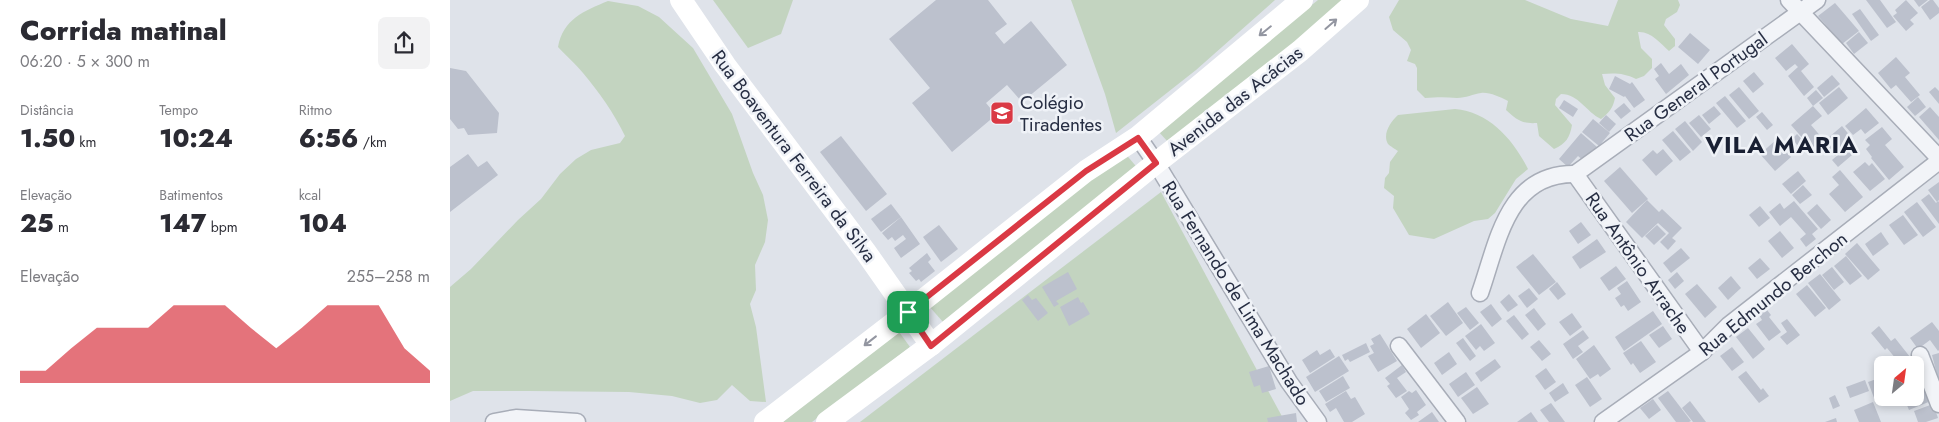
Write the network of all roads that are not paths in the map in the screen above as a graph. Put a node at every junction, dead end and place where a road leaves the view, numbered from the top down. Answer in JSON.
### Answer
{"nodes":[{"id":1,"x":682,"y":0,"type":"edge"},
{"id":2,"x":1302,"y":0,"type":"edge"},
{"id":3,"x":1358,"y":0,"type":"edge"},
{"id":4,"x":1788,"y":0,"type":"edge"},
{"id":5,"x":1817,"y":0,"type":"edge"},
{"id":6,"x":1801,"y":11,"type":"junction"},
{"id":7,"x":1138,"y":138,"type":"junction"},
{"id":8,"x":1939,"y":159,"type":"edge"},
{"id":9,"x":1156,"y":163,"type":"junction"},
{"id":10,"x":1575,"y":174,"type":"junction"},
{"id":11,"x":1480,"y":293,"type":"dead end"},
{"id":12,"x":919,"y":329,"type":"junction"},
{"id":13,"x":1399,"y":346,"type":"dead end"},
{"id":14,"x":1702,"y":352,"type":"junction"},
{"id":15,"x":1920,"y":355,"type":"dead end"},
{"id":16,"x":1939,"y":404,"type":"edge"},
{"id":17,"x":494,"y":422,"type":"edge"},
{"id":18,"x":578,"y":422,"type":"edge"},
{"id":19,"x":765,"y":422,"type":"edge"},
{"id":20,"x":827,"y":422,"type":"edge"},
{"id":21,"x":1318,"y":422,"type":"edge"},
{"id":22,"x":1457,"y":422,"type":"edge"},
{"id":23,"x":1603,"y":422,"type":"edge"}],
"edges":[{"from":1,"to":12,"type":"street","name":"Rua Boaventura Ferreira da Silva"},
{"from":2,"to":7,"type":"street","name":"Avenida das Acácias","one_way":true},
{"from":9,"to":3,"type":"street","name":"Avenida das Acácias","one_way":true},
{"from":4,"to":6,"type":"street"},
{"from":5,"to":6,"type":"street","name":"Rua General Portugal"},
{"from":6,"to":8,"type":"street"},
{"from":6,"to":10,"type":"street","name":"Rua General Portugal"},
{"from":7,"to":9,"type":"street","name":"Rua Fernando de Lima Machado"},
{"from":7,"to":12,"type":"street","name":"Avenida das Acácias"},
{"from":8,"to":14,"type":"street","name":"Rua Edmundo Berchon"},
{"from":9,"to":12,"type":"street","name":"Avenida das Acácias"},
{"from":9,"to":21,"type":"street","name":"Rua Fernando de Lima Machado"},
{"from":10,"to":11,"type":"street"},
{"from":10,"to":14,"type":"street","name":"Rua Antônio Arrache"},
{"from":12,"to":19,"type":"street","name":"Avenida das Acácias","one_way":true},
{"from":12,"to":20,"type":"street","name":"Avenida das Acácias"},
{"from":13,"to":22,"type":"street"},
{"from":14,"to":23,"type":"street","name":"Rua Edmundo Berchon"},
{"from":15,"to":16,"type":"street"},
{"from":17,"to":18,"type":"street"}]}
